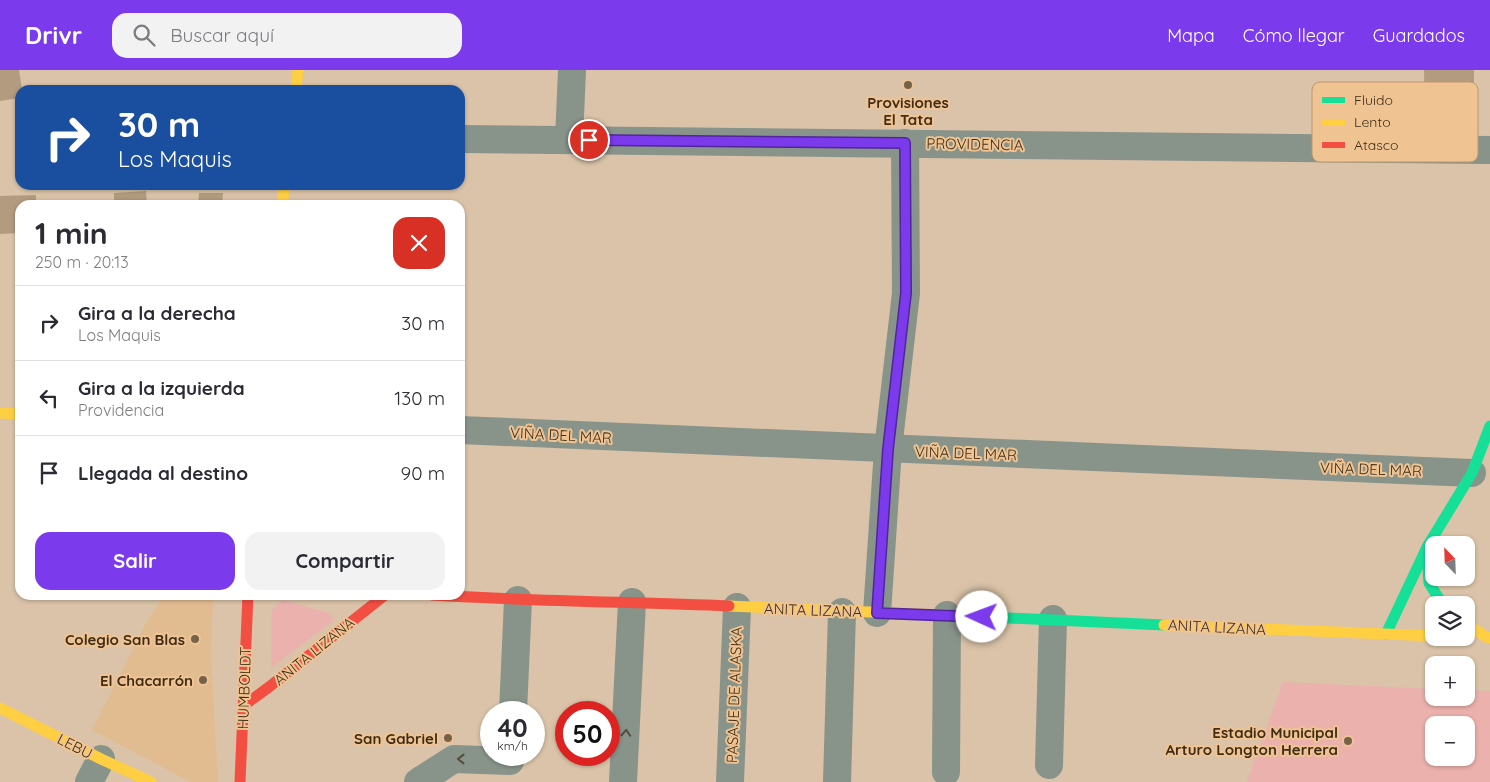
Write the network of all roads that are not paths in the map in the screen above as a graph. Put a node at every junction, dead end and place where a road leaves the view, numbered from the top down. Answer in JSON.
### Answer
{"nodes":[{"id":1,"x":298,"y":70,"type":"edge"},
{"id":2,"x":572,"y":70,"type":"edge"},
{"id":3,"x":296,"y":85,"type":"edge"},
{"id":4,"x":465,"y":139,"type":"edge"},
{"id":5,"x":569,"y":140,"type":"junction"},
{"id":6,"x":905,"y":143,"type":"junction"},
{"id":7,"x":1312,"y":148,"type":"edge"},
{"id":8,"x":0,"y":413,"type":"edge"},
{"id":9,"x":15,"y":414,"type":"edge"},
{"id":10,"x":1490,"y":426,"type":"edge"},
{"id":11,"x":465,"y":430,"type":"edge"},
{"id":12,"x":888,"y":449,"type":"junction"},
{"id":13,"x":1472,"y":473,"type":"junction"},
{"id":14,"x":1434,"y":536,"type":"edge"},
{"id":15,"x":1425,"y":551,"type":"edge"},
{"id":16,"x":465,"y":597,"type":"edge"},
{"id":17,"x":248,"y":600,"type":"edge"},
{"id":18,"x":379,"y":600,"type":"edge"},
{"id":19,"x":518,"y":600,"type":"junction"},
{"id":20,"x":632,"y":602,"type":"junction"},
{"id":21,"x":737,"y":607,"type":"junction"},
{"id":22,"x":842,"y":612,"type":"junction"},
{"id":23,"x":877,"y":613,"type":"junction"},
{"id":24,"x":947,"y":615,"type":"junction"},
{"id":25,"x":1053,"y":619,"type":"junction"},
{"id":26,"x":1475,"y":629,"type":"edge"},
{"id":27,"x":1386,"y":634,"type":"junction"},
{"id":28,"x":1425,"y":636,"type":"edge"},
{"id":29,"x":1475,"y":637,"type":"edge"},
{"id":30,"x":1489,"y":638,"type":"edge"},
{"id":31,"x":513,"y":701,"type":"edge"},
{"id":32,"x":243,"y":706,"type":"junction"},
{"id":33,"x":0,"y":708,"type":"edge"},
{"id":34,"x":480,"y":762,"type":"edge"},
{"id":35,"x":1049,"y":765,"type":"dead end"},
{"id":36,"x":95,"y":770,"type":"edge"},
{"id":37,"x":946,"y":772,"type":"dead end"},
{"id":38,"x":151,"y":782,"type":"edge"},
{"id":39,"x":240,"y":782,"type":"edge"},
{"id":40,"x":418,"y":782,"type":"edge"},
{"id":41,"x":623,"y":782,"type":"edge"},
{"id":42,"x":730,"y":782,"type":"edge"},
{"id":43,"x":837,"y":782,"type":"edge"}],
"edges":[{"from":1,"to":3,"type":"main road"},
{"from":2,"to":5,"type":"street"},
{"from":4,"to":5,"type":"street","name":"PROVIDENCIA"},
{"from":5,"to":6,"type":"street","name":"PROVIDENCIA"},
{"from":6,"to":7,"type":"street","name":"PROVIDENCIA"},
{"from":6,"to":12,"type":"street"},
{"from":8,"to":9,"type":"main road"},
{"from":10,"to":13,"type":"main road"},
{"from":11,"to":12,"type":"street","name":"VIÑA DEL MAR"},
{"from":12,"to":13,"type":"street","name":"VIÑA DEL MAR"},
{"from":12,"to":23,"type":"street"},
{"from":13,"to":14,"type":"main road"},
{"from":15,"to":27,"type":"main road"},
{"from":16,"to":19,"type":"main road","name":"ANITA LIZANA"},
{"from":17,"to":32,"type":"main road","name":"HUMBOLDT"},
{"from":18,"to":32,"type":"main road","name":"ANITA LIZANA"},
{"from":19,"to":20,"type":"main road","name":"ANITA LIZANA"},
{"from":19,"to":31,"type":"street"},
{"from":20,"to":21,"type":"main road","name":"ANITA LIZANA"},
{"from":41,"to":20,"type":"street","one_way":true},
{"from":21,"to":22,"type":"main road","name":"ANITA LIZANA"},
{"from":21,"to":42,"type":"street","name":"PASAJE DE ALASKA"},
{"from":22,"to":23,"type":"main road","name":"ANITA LIZANA"},
{"from":22,"to":43,"type":"street"},
{"from":23,"to":24,"type":"main road","name":"ANITA LIZANA"},
{"from":24,"to":25,"type":"main road","name":"ANITA LIZANA"},
{"from":24,"to":37,"type":"street"},
{"from":25,"to":27,"type":"main road","name":"ANITA LIZANA"},
{"from":25,"to":35,"type":"street"},
{"from":26,"to":30,"type":"main road"},
{"from":27,"to":28,"type":"main road","name":"ANITA LIZANA"},
{"from":29,"to":30,"type":"main road"},
{"from":32,"to":39,"type":"main road","name":"HUMBOLDT"},
{"from":33,"to":36,"type":"main road","name":"LEBU"},
{"from":34,"to":40,"type":"street","one_way":true},
{"from":36,"to":38,"type":"main road","name":"LEBU"}]}
